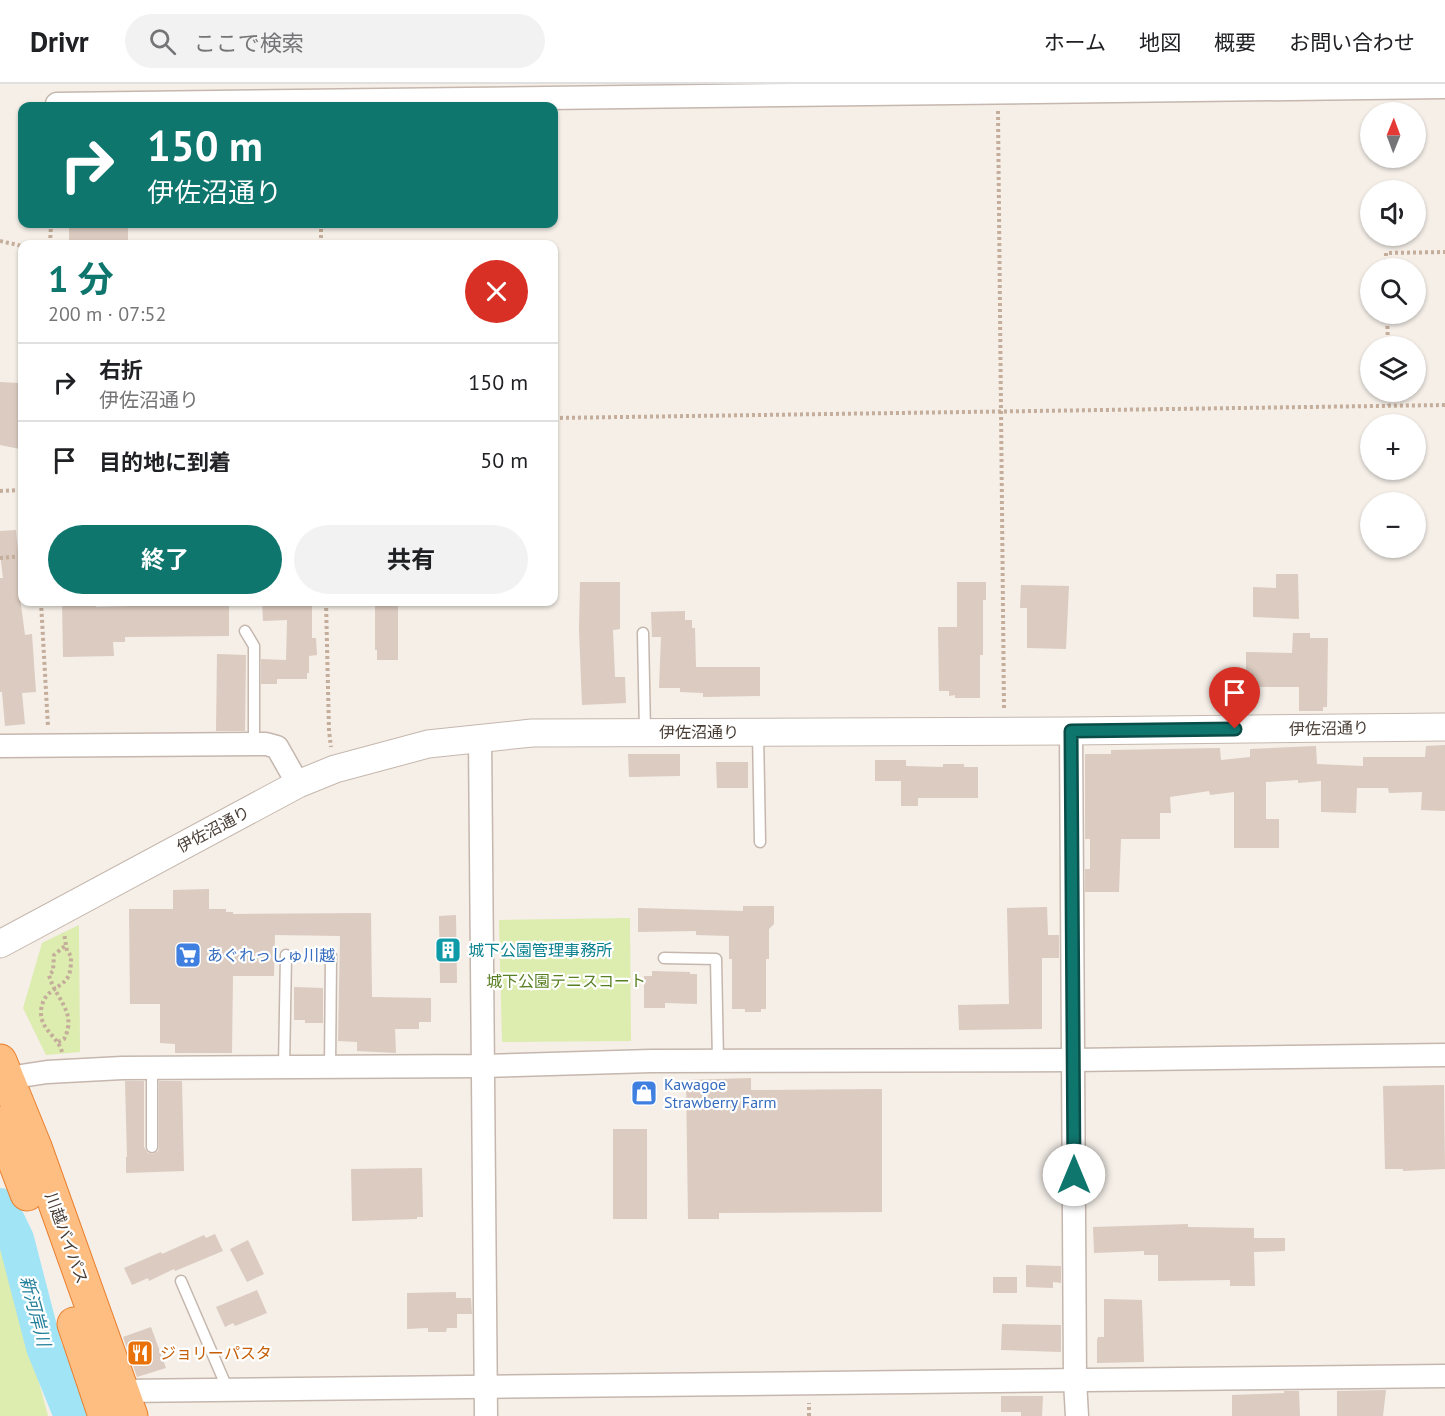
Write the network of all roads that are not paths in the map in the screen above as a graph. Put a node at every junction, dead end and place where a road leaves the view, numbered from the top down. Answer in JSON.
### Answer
{"nodes":[{"id":1,"x":1445,"y":87,"type":"edge"},
{"id":2,"x":228,"y":102,"type":"edge"},
{"id":3,"x":245,"y":631,"type":"dead end"},
{"id":4,"x":643,"y":633,"type":"dead end"},
{"id":5,"x":1445,"y":727,"type":"edge"},
{"id":6,"x":1071,"y":731,"type":"junction"},
{"id":7,"x":758,"y":732,"type":"junction"},
{"id":8,"x":645,"y":733,"type":"junction"},
{"id":9,"x":480,"y":737,"type":"junction"},
{"id":10,"x":254,"y":743,"type":"junction"},
{"id":11,"x":0,"y":746,"type":"edge"},
{"id":12,"x":298,"y":784,"type":"junction"},
{"id":13,"x":760,"y":842,"type":"dead end"},
{"id":14,"x":0,"y":944,"type":"edge"},
{"id":15,"x":286,"y":955,"type":"dead end"},
{"id":16,"x":331,"y":956,"type":"dead end"},
{"id":17,"x":664,"y":958,"type":"dead end"},
{"id":18,"x":1445,"y":1055,"type":"edge"},
{"id":19,"x":1073,"y":1060,"type":"junction"},
{"id":20,"x":718,"y":1061,"type":"junction"},
{"id":21,"x":483,"y":1066,"type":"junction"},
{"id":22,"x":284,"y":1067,"type":"junction"},
{"id":23,"x":330,"y":1067,"type":"junction"},
{"id":24,"x":152,"y":1068,"type":"junction"},
{"id":25,"x":4,"y":1070,"type":"edge"},
{"id":26,"x":0,"y":1123,"type":"edge"},
{"id":27,"x":152,"y":1147,"type":"dead end"},
{"id":28,"x":181,"y":1281,"type":"dead end"},
{"id":29,"x":1445,"y":1376,"type":"edge"},
{"id":30,"x":1075,"y":1381,"type":"junction"},
{"id":31,"x":486,"y":1388,"type":"junction"},
{"id":32,"x":228,"y":1390,"type":"junction"},
{"id":33,"x":120,"y":1408,"type":"edge"},
{"id":34,"x":486,"y":1416,"type":"edge"},
{"id":35,"x":1077,"y":1416,"type":"edge"}],
"edges":[{"from":1,"to":2,"type":"street"},
{"from":3,"to":10,"type":"lane"},
{"from":4,"to":8,"type":"lane"},
{"from":5,"to":6,"type":"street","name":"伊佐沼通り"},
{"from":6,"to":7,"type":"street","name":"伊佐沼通り"},
{"from":6,"to":19,"type":"street"},
{"from":7,"to":8,"type":"street","name":"伊佐沼通り"},
{"from":7,"to":13,"type":"lane"},
{"from":8,"to":9,"type":"street","name":"伊佐沼通り"},
{"from":9,"to":12,"type":"street","name":"伊佐沼通り"},
{"from":9,"to":21,"type":"street"},
{"from":10,"to":11,"type":"street"},
{"from":10,"to":12,"type":"street"},
{"from":12,"to":14,"type":"street","name":"伊佐沼通り"},
{"from":15,"to":22,"type":"lane"},
{"from":16,"to":23,"type":"lane"},
{"from":17,"to":20,"type":"lane"},
{"from":18,"to":19,"type":"street"},
{"from":19,"to":20,"type":"street"},
{"from":19,"to":30,"type":"street"},
{"from":20,"to":21,"type":"street"},
{"from":21,"to":23,"type":"street"},
{"from":21,"to":31,"type":"street"},
{"from":22,"to":23,"type":"street"},
{"from":22,"to":24,"type":"street"},
{"from":24,"to":25,"type":"street"},
{"from":24,"to":27,"type":"lane"},
{"from":25,"to":33,"type":"highway","name":"川越バイパス"},
{"from":26,"to":33,"type":"highway","name":"川越バイパス"},
{"from":28,"to":32,"type":"lane"},
{"from":29,"to":30,"type":"street"},
{"from":30,"to":31,"type":"street"},
{"from":30,"to":35,"type":"street"},
{"from":31,"to":32,"type":"street"},
{"from":31,"to":34,"type":"street"},
{"from":32,"to":33,"type":"street"}]}
